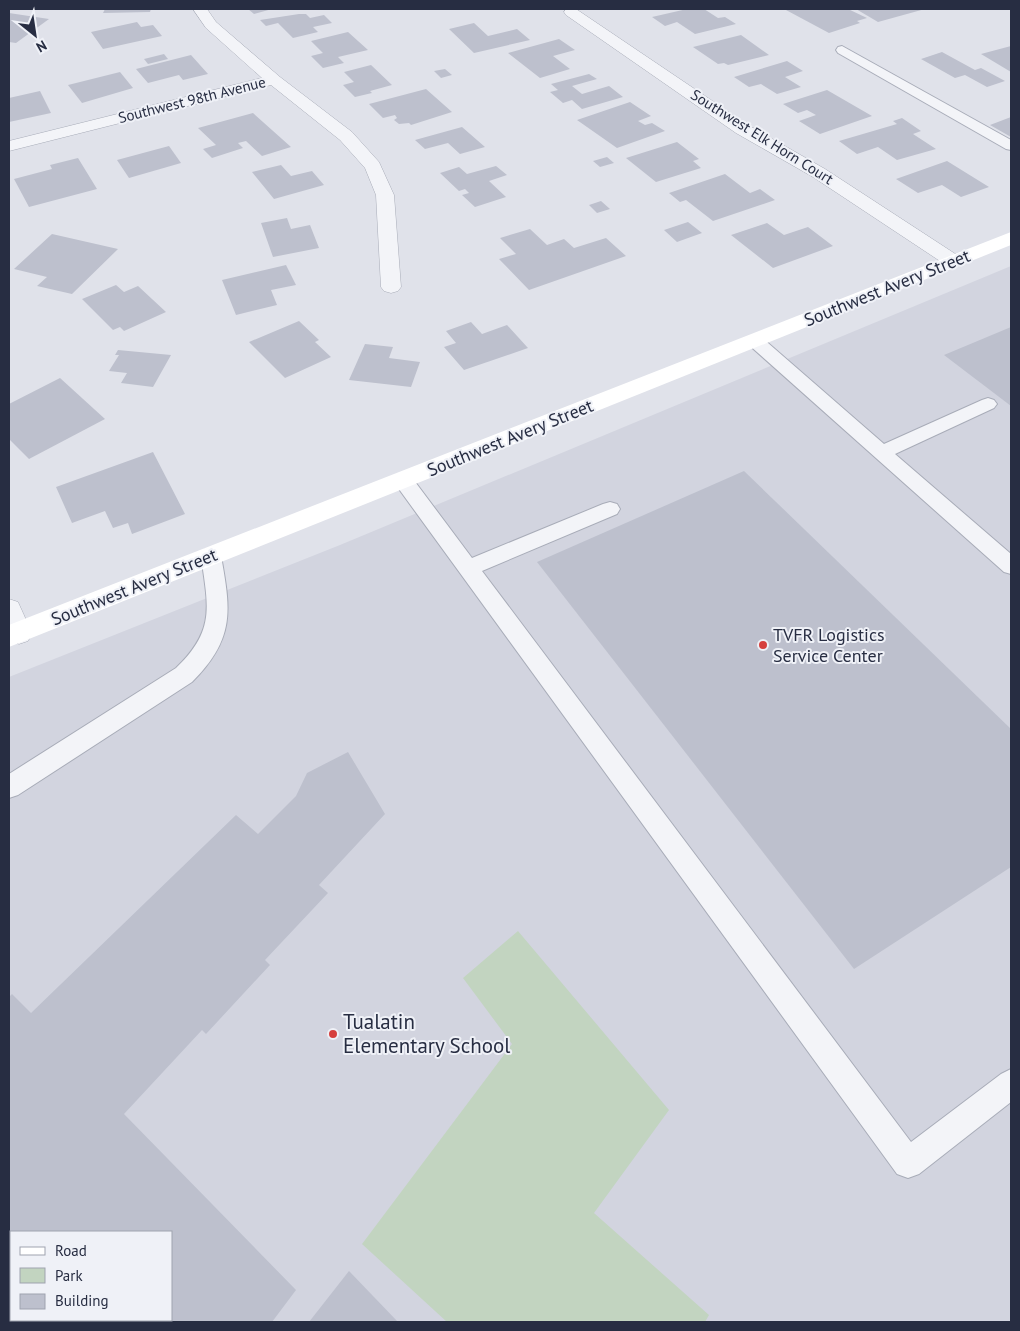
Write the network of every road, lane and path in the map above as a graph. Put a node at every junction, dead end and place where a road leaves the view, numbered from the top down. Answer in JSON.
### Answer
{"nodes":[{"id":1,"x":200,"y":9,"type":"edge"},
{"id":2,"x":571,"y":12,"type":"dead end"},
{"id":3,"x":842,"y":50,"type":"dead end"},
{"id":4,"x":274,"y":80,"type":"junction"},
{"id":5,"x":9,"y":146,"type":"edge"},
{"id":6,"x":1011,"y":146,"type":"edge"},
{"id":7,"x":1011,"y":238,"type":"edge"},
{"id":8,"x":953,"y":262,"type":"junction"},
{"id":9,"x":391,"y":287,"type":"dead end"},
{"id":10,"x":755,"y":341,"type":"junction"},
{"id":11,"x":988,"y":404,"type":"dead end"},
{"id":12,"x":882,"y":452,"type":"junction"},
{"id":13,"x":403,"y":480,"type":"junction"},
{"id":14,"x":610,"y":508,"type":"dead end"},
{"id":15,"x":211,"y":556,"type":"junction"},
{"id":16,"x":1011,"y":566,"type":"edge"},
{"id":17,"x":468,"y":568,"type":"junction"},
{"id":18,"x":12,"y":626,"type":"edge"},
{"id":19,"x":9,"y":787,"type":"edge"},
{"id":20,"x":1011,"y":1084,"type":"edge"}],
"edges":[{"from":1,"to":4,"type":"street","name":"Southwest 98th Avenue"},
{"from":2,"to":8,"type":"street","name":"Southwest Elk Horn Court"},
{"from":3,"to":6,"type":"lane"},
{"from":4,"to":5,"type":"street","name":"Southwest 98th Avenue"},
{"from":4,"to":9,"type":"street"},
{"from":7,"to":8,"type":"main road","name":"Southwest Avery Street"},
{"from":8,"to":10,"type":"main road","name":"Southwest Avery Street"},
{"from":10,"to":12,"type":"lane"},
{"from":10,"to":13,"type":"main road","name":"Southwest Avery Street"},
{"from":11,"to":12,"type":"lane"},
{"from":12,"to":16,"type":"lane"},
{"from":13,"to":15,"type":"main road","name":"Southwest Avery Street"},
{"from":13,"to":17,"type":"lane"},
{"from":14,"to":17,"type":"lane"},
{"from":15,"to":18,"type":"main road","name":"Southwest Avery Street"},
{"from":15,"to":19,"type":"lane"},
{"from":17,"to":20,"type":"lane"}]}
